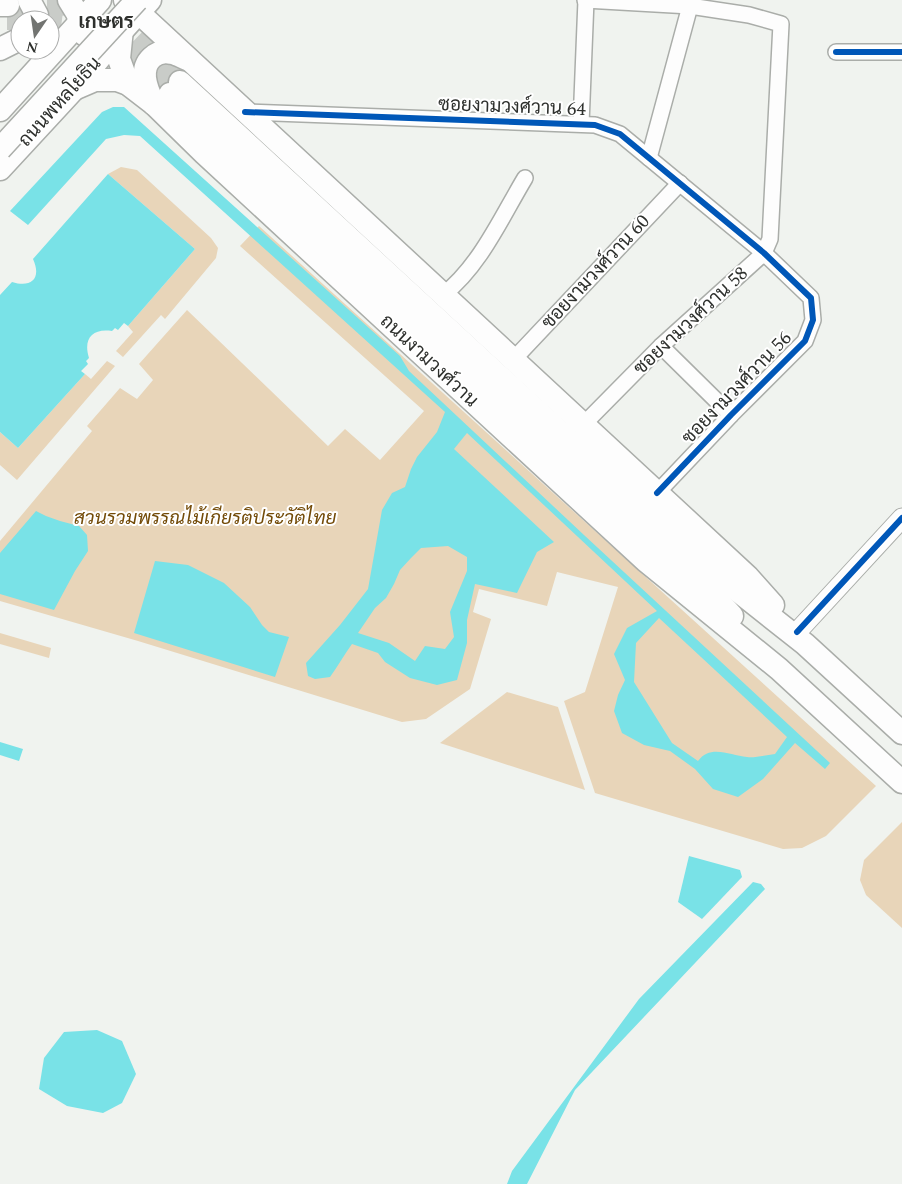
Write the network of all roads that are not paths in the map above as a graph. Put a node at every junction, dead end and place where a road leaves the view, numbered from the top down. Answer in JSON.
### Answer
{"nodes":[{"id":1,"x":69,"y":0,"type":"edge"},
{"id":2,"x":100,"y":0,"type":"edge"},
{"id":3,"x":586,"y":0,"type":"edge"},
{"id":4,"x":690,"y":6,"type":"junction"},
{"id":5,"x":130,"y":7,"type":"edge"},
{"id":6,"x":83,"y":30,"type":"junction"},
{"id":7,"x":60,"y":45,"type":"edge"},
{"id":8,"x":836,"y":52,"type":"dead end"},
{"id":9,"x":902,"y":52,"type":"edge"},
{"id":10,"x":43,"y":60,"type":"edge"},
{"id":11,"x":192,"y":62,"type":"junction"},
{"id":12,"x":79,"y":83,"type":"junction"},
{"id":13,"x":128,"y":84,"type":"junction"},
{"id":14,"x":168,"y":93,"type":"junction"},
{"id":15,"x":0,"y":110,"type":"edge"},
{"id":16,"x":245,"y":112,"type":"junction"},
{"id":17,"x":581,"y":124,"type":"junction"},
{"id":18,"x":0,"y":125,"type":"edge"},
{"id":19,"x":649,"y":158,"type":"junction"},
{"id":20,"x":2,"y":160,"type":"edge"},
{"id":21,"x":525,"y":178,"type":"dead end"},
{"id":22,"x":680,"y":183,"type":"junction"},
{"id":23,"x":764,"y":253,"type":"junction"},
{"id":24,"x":443,"y":295,"type":"junction"},
{"id":25,"x":661,"y":346,"type":"junction"},
{"id":26,"x":513,"y":360,"type":"junction"},
{"id":27,"x":731,"y":415,"type":"junction"},
{"id":28,"x":583,"y":425,"type":"junction"},
{"id":29,"x":657,"y":493,"type":"junction"},
{"id":30,"x":902,"y":518,"type":"edge"},
{"id":31,"x":801,"y":638,"type":"junction"},
{"id":32,"x":902,"y":733,"type":"edge"},
{"id":33,"x":902,"y":782,"type":"edge"}],
"edges":[{"from":1,"to":6,"type":"main road"},
{"from":2,"to":6,"type":"main road","name":"ถนนพหลโยธิน"},
{"from":3,"to":4,"type":"street"},
{"from":3,"to":17,"type":"street"},
{"from":4,"to":19,"type":"street"},
{"from":4,"to":23,"type":"street","name":"ซอยงามวงศ์วาน 58"},
{"from":5,"to":6,"type":"main road"},
{"from":5,"to":11,"type":"main road","name":"ถนนงามวงศ์วาน"},
{"from":5,"to":12,"type":"main road","name":"ถนนพหลโยธิน"},
{"from":5,"to":13,"type":"main road"},
{"from":5,"to":18,"type":"main road","name":"ถนนพหลโยธิน"},
{"from":5,"to":20,"type":"main road","name":"ถนนพหลโยธิน","bridge":true},
{"from":6,"to":7,"type":"main road","name":"ถนนพหลโยธิน"},
{"from":6,"to":12,"type":"main road"},
{"from":8,"to":9,"type":"street"},
{"from":10,"to":15,"type":"main road","name":"ถนนพหลโยธิน"},
{"from":11,"to":14,"type":"main road"},
{"from":11,"to":16,"type":"main road","name":"ถนนงามวงศ์วาน"},
{"from":12,"to":13,"type":"main road","name":"ถนนงามวงศ์วาน"},
{"from":12,"to":20,"type":"main road","name":"ถนนพหลโยธิน"},
{"from":13,"to":14,"type":"main road","name":"ถนนงามวงศ์วาน"},
{"from":14,"to":31,"type":"main road","name":"ถนนงามวงศ์วาน"},
{"from":14,"to":33,"type":"main road","name":"ถนนงามวงศ์วาน"},
{"from":16,"to":17,"type":"street","name":"ซอยงามวงศ์วาน 64"},
{"from":16,"to":24,"type":"main road","name":"ถนนงามวงศ์วาน"},
{"from":17,"to":19,"type":"street","name":"ซอยงามวงศ์วาน 64"},
{"from":18,"to":20,"type":"main road"},
{"from":19,"to":22,"type":"street","name":"ซอยงามวงศ์วาน 64"},
{"from":21,"to":24,"type":"street"},
{"from":22,"to":23,"type":"street","name":"ซอยงามวงศ์วาน 64"},
{"from":22,"to":26,"type":"street","name":"ซอยงามวงศ์วาน 60"},
{"from":23,"to":25,"type":"street","name":"ซอยงามวงศ์วาน 58"},
{"from":23,"to":27,"type":"street","name":"ซอยงามวงศ์วาน 56"},
{"from":24,"to":26,"type":"main road","name":"ถนนงามวงศ์วาน"},
{"from":25,"to":27,"type":"street"},
{"from":25,"to":28,"type":"street","name":"ซอยงามวงศ์วาน 58"},
{"from":26,"to":28,"type":"main road","name":"ถนนงามวงศ์วาน"},
{"from":27,"to":29,"type":"street","name":"ซอยงามวงศ์วาน 56"},
{"from":28,"to":29,"type":"main road","name":"ถนนงามวงศ์วาน"},
{"from":29,"to":31,"type":"main road","name":"ถนนงามวงศ์วาน"},
{"from":30,"to":31,"type":"street"},
{"from":31,"to":32,"type":"main road","name":"ถนนงามวงศ์วาน"}]}
